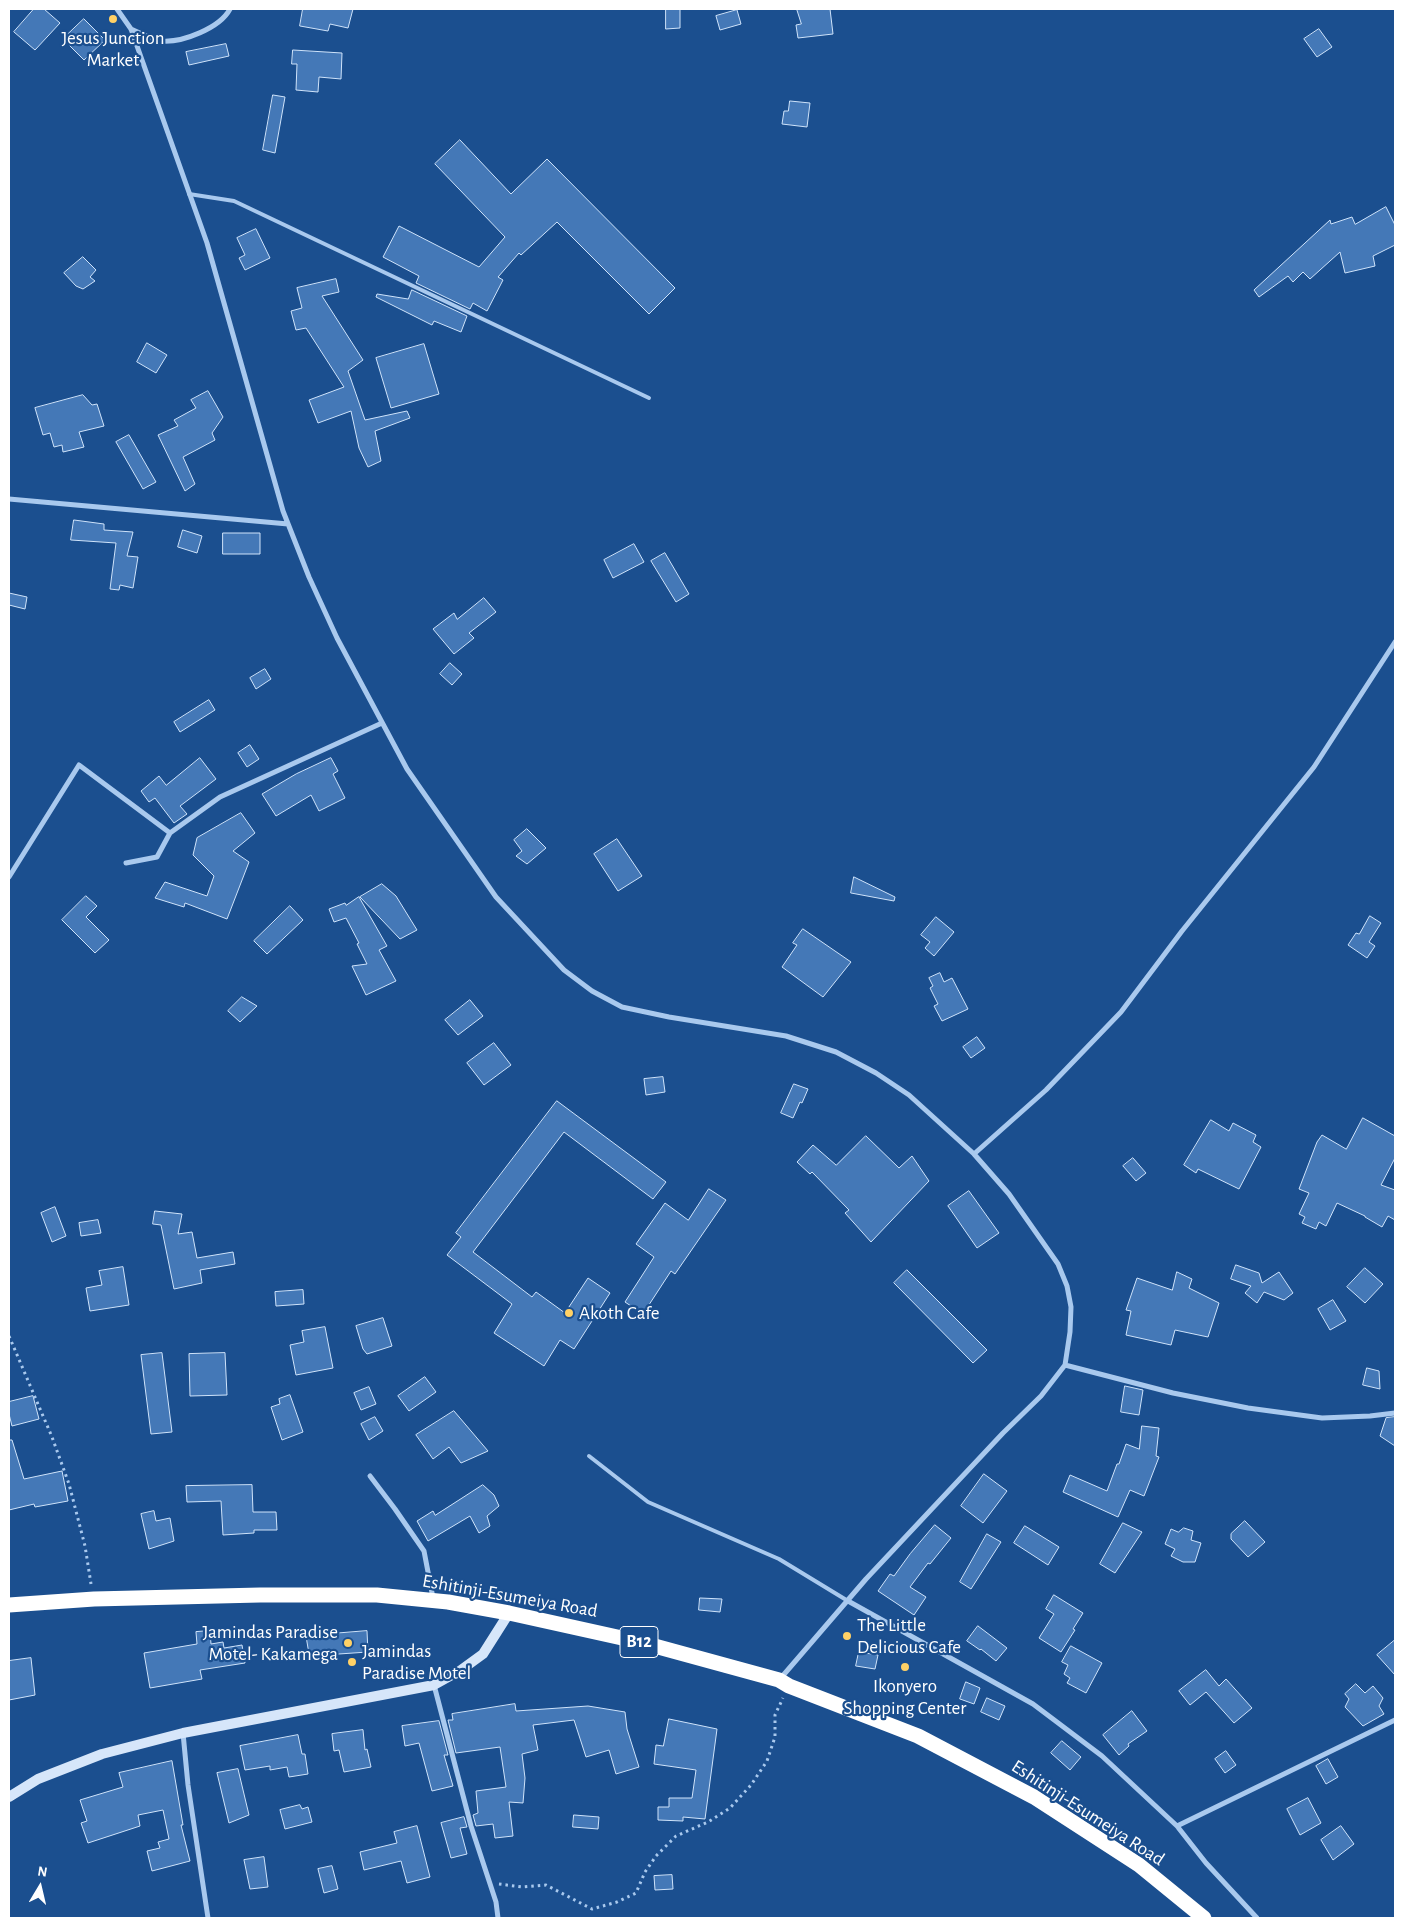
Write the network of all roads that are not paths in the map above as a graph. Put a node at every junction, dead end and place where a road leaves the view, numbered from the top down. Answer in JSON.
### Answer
{"nodes":[{"id":1,"x":117,"y":9,"type":"edge"},
{"id":2,"x":230,"y":9,"type":"edge"},
{"id":3,"x":131,"y":29,"type":"junction"},
{"id":4,"x":189,"y":194,"type":"junction"},
{"id":5,"x":650,"y":398,"type":"dead end"},
{"id":6,"x":9,"y":498,"type":"edge"},
{"id":7,"x":288,"y":524,"type":"junction"},
{"id":8,"x":1395,"y":642,"type":"edge"},
{"id":9,"x":382,"y":723,"type":"junction"},
{"id":10,"x":170,"y":833,"type":"junction"},
{"id":11,"x":126,"y":863,"type":"dead end"},
{"id":12,"x":9,"y":877,"type":"edge"},
{"id":13,"x":974,"y":1154,"type":"junction"},
{"id":14,"x":1064,"y":1365,"type":"junction"},
{"id":15,"x":1395,"y":1413,"type":"edge"},
{"id":16,"x":589,"y":1456,"type":"dead end"},
{"id":17,"x":370,"y":1476,"type":"dead end"},
{"id":18,"x":434,"y":1601,"type":"junction"},
{"id":19,"x":848,"y":1601,"type":"junction"},
{"id":20,"x":9,"y":1605,"type":"edge"},
{"id":21,"x":509,"y":1613,"type":"junction"},
{"id":22,"x":784,"y":1683,"type":"junction"},
{"id":23,"x":434,"y":1685,"type":"junction"},
{"id":24,"x":1395,"y":1720,"type":"edge"},
{"id":25,"x":183,"y":1732,"type":"junction"},
{"id":26,"x":9,"y":1796,"type":"edge"},
{"id":27,"x":1178,"y":1826,"type":"junction"},
{"id":28,"x":208,"y":1918,"type":"edge"},
{"id":29,"x":498,"y":1918,"type":"edge"},
{"id":30,"x":1204,"y":1918,"type":"edge"},
{"id":31,"x":1257,"y":1918,"type":"edge"}],
"edges":[{"from":1,"to":3,"type":"street"},
{"from":2,"to":3,"type":"street"},
{"from":3,"to":4,"type":"street"},
{"from":4,"to":5,"type":"lane"},
{"from":4,"to":7,"type":"street"},
{"from":6,"to":7,"type":"street"},
{"from":7,"to":9,"type":"street"},
{"from":8,"to":13,"type":"street"},
{"from":9,"to":10,"type":"street"},
{"from":9,"to":13,"type":"street"},
{"from":10,"to":11,"type":"street"},
{"from":10,"to":12,"type":"street"},
{"from":13,"to":14,"type":"street"},
{"from":14,"to":15,"type":"street"},
{"from":14,"to":19,"type":"street"},
{"from":16,"to":19,"type":"lane"},
{"from":17,"to":18,"type":"street"},
{"from":18,"to":20,"type":"highway","name":"Eshitinji-Esumeiya Road","number":"B12"},
{"from":18,"to":21,"type":"highway","name":"Eshitinji-Esumeiya Road","number":"B12"},
{"from":19,"to":22,"type":"street"},
{"from":19,"to":27,"type":"street"},
{"from":21,"to":22,"type":"highway","name":"Eshitinji-Esumeiya Road","number":"B12"},
{"from":21,"to":23,"type":"street"},
{"from":22,"to":30,"type":"highway","name":"Eshitinji-Esumeiya Road","number":"B12"},
{"from":23,"to":25,"type":"street"},
{"from":23,"to":29,"type":"street"},
{"from":24,"to":27,"type":"street"},
{"from":25,"to":26,"type":"street"},
{"from":25,"to":28,"type":"street"},
{"from":27,"to":31,"type":"street"}]}
